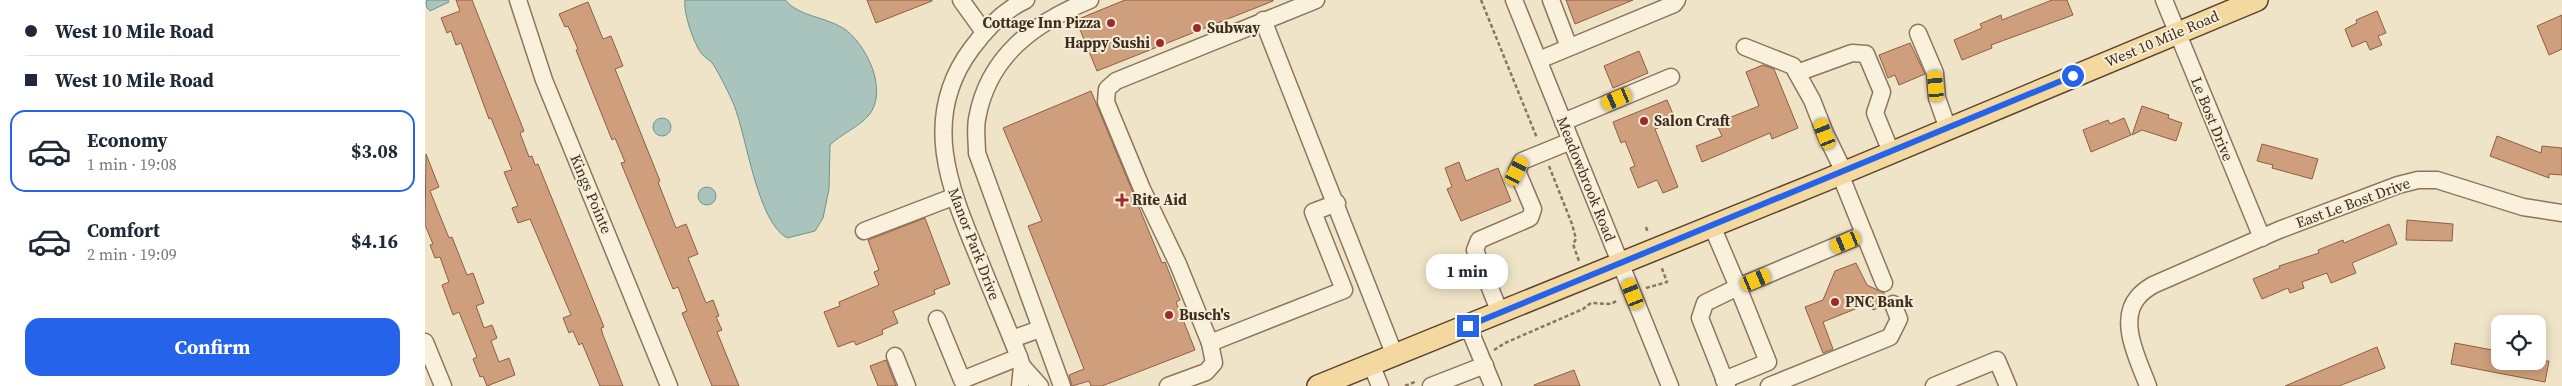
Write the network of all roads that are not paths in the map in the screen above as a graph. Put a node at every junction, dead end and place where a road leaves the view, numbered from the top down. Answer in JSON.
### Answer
{"nodes":[{"id":1,"x":517,"y":0,"type":"edge"},
{"id":2,"x":961,"y":0,"type":"edge"},
{"id":3,"x":1090,"y":0,"type":"edge"},
{"id":4,"x":1315,"y":0,"type":"edge"},
{"id":5,"x":1514,"y":0,"type":"edge"},
{"id":6,"x":1551,"y":0,"type":"edge"},
{"id":7,"x":1677,"y":0,"type":"edge"},
{"id":8,"x":2164,"y":0,"type":"edge"},
{"id":9,"x":2257,"y":0,"type":"edge"},
{"id":10,"x":1021,"y":1,"type":"edge"},
{"id":11,"x":1263,"y":20,"type":"junction"},
{"id":12,"x":984,"y":32,"type":"junction"},
{"id":13,"x":1918,"y":33,"type":"dead end"},
{"id":14,"x":2177,"y":33,"type":"junction"},
{"id":15,"x":1745,"y":47,"type":"dead end"},
{"id":16,"x":1569,"y":48,"type":"junction"},
{"id":17,"x":1539,"y":60,"type":"junction"},
{"id":18,"x":1797,"y":73,"type":"junction"},
{"id":19,"x":1671,"y":76,"type":"dead end"},
{"id":20,"x":1563,"y":122,"type":"junction"},
{"id":21,"x":1948,"y":129,"type":"junction"},
{"id":22,"x":1571,"y":141,"type":"junction"},
{"id":23,"x":1891,"y":152,"type":"junction"},
{"id":24,"x":1842,"y":173,"type":"junction"},
{"id":25,"x":953,"y":197,"type":"junction"},
{"id":26,"x":1337,"y":203,"type":"junction"},
{"id":27,"x":2562,"y":213,"type":"edge"},
{"id":28,"x":1711,"y":226,"type":"junction"},
{"id":29,"x":864,"y":231,"type":"dead end"},
{"id":30,"x":1865,"y":234,"type":"junction"},
{"id":31,"x":2261,"y":238,"type":"junction"},
{"id":32,"x":1620,"y":264,"type":"junction"},
{"id":33,"x":1884,"y":283,"type":"dead end"},
{"id":34,"x":1738,"y":288,"type":"junction"},
{"id":35,"x":1893,"y":304,"type":"dead end"},
{"id":36,"x":1500,"y":313,"type":"junction"},
{"id":37,"x":937,"y":319,"type":"dead end"},
{"id":38,"x":1468,"y":326,"type":"junction"},
{"id":39,"x":1040,"y":329,"type":"junction"},
{"id":40,"x":1012,"y":340,"type":"junction"},
{"id":41,"x":425,"y":342,"type":"edge"},
{"id":42,"x":1210,"y":343,"type":"junction"},
{"id":43,"x":895,"y":356,"type":"dead end"},
{"id":44,"x":1395,"y":356,"type":"junction"},
{"id":45,"x":1483,"y":360,"type":"junction"},
{"id":46,"x":1021,"y":362,"type":"junction"},
{"id":47,"x":1371,"y":364,"type":"junction"},
{"id":48,"x":958,"y":383,"type":"edge"},
{"id":49,"x":1427,"y":383,"type":"edge"},
{"id":50,"x":1725,"y":383,"type":"edge"},
{"id":51,"x":443,"y":386,"type":"edge"},
{"id":52,"x":669,"y":386,"type":"edge"},
{"id":53,"x":907,"y":386,"type":"edge"},
{"id":54,"x":1020,"y":386,"type":"edge"},
{"id":55,"x":1040,"y":386,"type":"edge"},
{"id":56,"x":1063,"y":386,"type":"edge"},
{"id":57,"x":1168,"y":386,"type":"edge"},
{"id":58,"x":1318,"y":386,"type":"edge"},
{"id":59,"x":1380,"y":386,"type":"edge"},
{"id":60,"x":1493,"y":386,"type":"edge"},
{"id":61,"x":1670,"y":386,"type":"edge"},
{"id":62,"x":1769,"y":386,"type":"edge"},
{"id":63,"x":1934,"y":386,"type":"edge"},
{"id":64,"x":2008,"y":386,"type":"edge"},
{"id":65,"x":2148,"y":386,"type":"edge"}],
"edges":[{"from":1,"to":52,"type":"street","name":"Kings Pointe"},
{"from":2,"to":12,"type":"street"},
{"from":3,"to":39,"type":"street"},
{"from":4,"to":11,"type":"street"},
{"from":5,"to":17,"type":"street","name":"Meadowbrook Road"},
{"from":6,"to":16,"type":"street"},
{"from":7,"to":16,"type":"street"},
{"from":8,"to":14,"type":"street","name":"Le Bost Drive"},
{"from":9,"to":14,"type":"main road","name":"West 10 Mile Road"},
{"from":10,"to":12,"type":"street","name":"Manor Park Drive"},
{"from":11,"to":26,"type":"street"},
{"from":11,"to":42,"type":"street"},
{"from":12,"to":25,"type":"street","name":"Manor Park Drive"},
{"from":13,"to":21,"type":"street"},
{"from":14,"to":21,"type":"main road","name":"West 10 Mile Road"},
{"from":14,"to":31,"type":"street","name":"Le Bost Drive"},
{"from":15,"to":18,"type":"street"},
{"from":16,"to":17,"type":"street"},
{"from":17,"to":20,"type":"street","name":"Meadowbrook Road"},
{"from":18,"to":23,"type":"street"},
{"from":18,"to":24,"type":"street"},
{"from":19,"to":20,"type":"street"},
{"from":20,"to":22,"type":"street","name":"Meadowbrook Road"},
{"from":21,"to":23,"type":"main road","name":"West 10 Mile Road"},
{"from":22,"to":32,"type":"street","name":"Meadowbrook Road"},
{"from":22,"to":36,"type":"street"},
{"from":23,"to":24,"type":"main road","name":"West 10 Mile Road"},
{"from":24,"to":28,"type":"main road","name":"West 10 Mile Road"},
{"from":24,"to":30,"type":"street"},
{"from":25,"to":29,"type":"street"},
{"from":25,"to":40,"type":"street","name":"Manor Park Drive"},
{"from":26,"to":42,"type":"street"},
{"from":26,"to":44,"type":"street"},
{"from":27,"to":31,"type":"street","name":"East Le Bost Drive"},
{"from":28,"to":32,"type":"main road","name":"West 10 Mile Road"},
{"from":28,"to":34,"type":"street"},
{"from":30,"to":33,"type":"street"},
{"from":30,"to":34,"type":"street"},
{"from":31,"to":65,"type":"street","name":"East Le Bost Drive"},
{"from":32,"to":36,"type":"main road","name":"West 10 Mile Road"},
{"from":32,"to":61,"type":"street","name":"Meadowbrook Road"},
{"from":34,"to":50,"type":"street"},
{"from":34,"to":50,"type":"street"},
{"from":35,"to":62,"type":"street"},
{"from":36,"to":38,"type":"main road","name":"West 10 Mile Road"},
{"from":37,"to":48,"type":"street"},
{"from":38,"to":44,"type":"main road","name":"West 10 Mile Road"},
{"from":38,"to":45,"type":"street"},
{"from":39,"to":40,"type":"street"},
{"from":39,"to":56,"type":"street"},
{"from":40,"to":46,"type":"street","name":"Manor Park Drive"},
{"from":41,"to":51,"type":"street"},
{"from":42,"to":57,"type":"street"},
{"from":43,"to":53,"type":"street"},
{"from":44,"to":47,"type":"main road","name":"West 10 Mile Road"},
{"from":45,"to":49,"type":"street"},
{"from":45,"to":60,"type":"street"},
{"from":46,"to":48,"type":"street"},
{"from":46,"to":54,"type":"street","name":"Manor Park Drive"},
{"from":46,"to":55,"type":"street","name":"Manor Park Drive"},
{"from":47,"to":58,"type":"main road","name":"West 10 Mile Road"},
{"from":47,"to":59,"type":"street"},
{"from":63,"to":64,"type":"street"}]}
